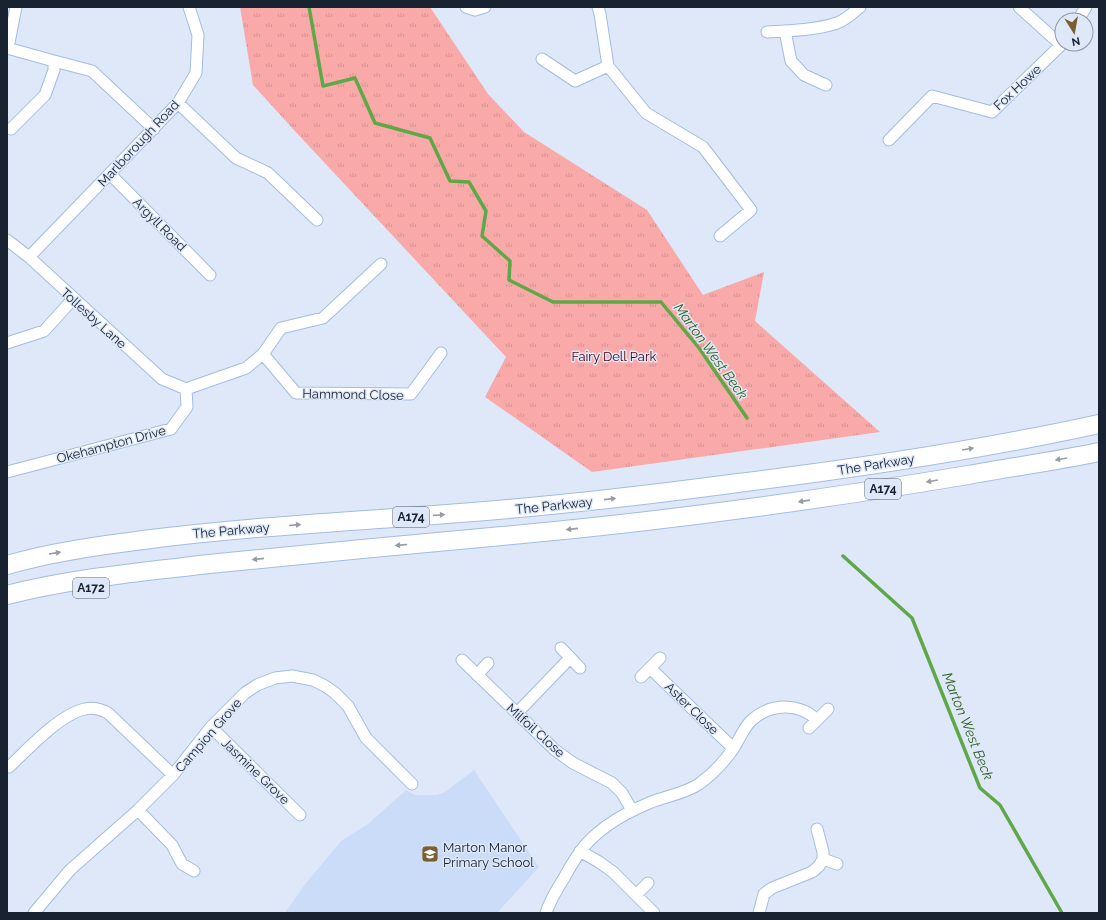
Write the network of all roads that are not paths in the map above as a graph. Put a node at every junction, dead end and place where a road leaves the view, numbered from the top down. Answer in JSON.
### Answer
{"nodes":[{"id":1,"x":16,"y":7,"type":"edge"},
{"id":2,"x":189,"y":7,"type":"edge"},
{"id":3,"x":466,"y":7,"type":"edge"},
{"id":4,"x":485,"y":7,"type":"edge"},
{"id":5,"x":598,"y":7,"type":"edge"},
{"id":6,"x":860,"y":7,"type":"edge"},
{"id":7,"x":1019,"y":7,"type":"edge"},
{"id":8,"x":785,"y":31,"type":"junction"},
{"id":9,"x":767,"y":32,"type":"dead end"},
{"id":10,"x":1054,"y":37,"type":"edge"},
{"id":11,"x":7,"y":48,"type":"edge"},
{"id":12,"x":1054,"y":52,"type":"edge"},
{"id":13,"x":542,"y":59,"type":"dead end"},
{"id":14,"x":54,"y":61,"type":"junction"},
{"id":15,"x":608,"y":66,"type":"junction"},
{"id":16,"x":826,"y":85,"type":"dead end"},
{"id":17,"x":178,"y":103,"type":"junction"},
{"id":18,"x":11,"y":129,"type":"dead end"},
{"id":19,"x":154,"y":129,"type":"junction"},
{"id":20,"x":889,"y":140,"type":"dead end"},
{"id":21,"x":110,"y":174,"type":"junction"},
{"id":22,"x":317,"y":220,"type":"dead end"},
{"id":23,"x":720,"y":236,"type":"dead end"},
{"id":24,"x":7,"y":240,"type":"edge"},
{"id":25,"x":29,"y":258,"type":"junction"},
{"id":26,"x":381,"y":264,"type":"dead end"},
{"id":27,"x":210,"y":275,"type":"dead end"},
{"id":28,"x":73,"y":299,"type":"junction"},
{"id":29,"x":7,"y":343,"type":"edge"},
{"id":30,"x":441,"y":353,"type":"dead end"},
{"id":31,"x":263,"y":354,"type":"junction"},
{"id":32,"x":186,"y":389,"type":"junction"},
{"id":33,"x":1099,"y":424,"type":"edge"},
{"id":34,"x":1099,"y":452,"type":"edge"},
{"id":35,"x":7,"y":472,"type":"edge"},
{"id":36,"x":10,"y":563,"type":"edge"},
{"id":37,"x":176,"y":568,"type":"junction"},
{"id":38,"x":7,"y":595,"type":"edge"},
{"id":39,"x":7,"y":606,"type":"edge"},
{"id":40,"x":561,"y":648,"type":"dead end"},
{"id":41,"x":570,"y":658,"type":"junction"},
{"id":42,"x":660,"y":658,"type":"dead end"},
{"id":43,"x":462,"y":660,"type":"dead end"},
{"id":44,"x":488,"y":663,"type":"dead end"},
{"id":45,"x":580,"y":668,"type":"dead end"},
{"id":46,"x":650,"y":668,"type":"junction"},
{"id":47,"x":477,"y":675,"type":"junction"},
{"id":48,"x":640,"y":677,"type":"dead end"},
{"id":49,"x":828,"y":709,"type":"dead end"},
{"id":50,"x":517,"y":713,"type":"junction"},
{"id":51,"x":817,"y":720,"type":"junction"},
{"id":52,"x":211,"y":727,"type":"junction"},
{"id":53,"x":809,"y":728,"type":"dead end"},
{"id":54,"x":733,"y":748,"type":"junction"},
{"id":55,"x":9,"y":767,"type":"dead end"},
{"id":56,"x":173,"y":775,"type":"junction"},
{"id":57,"x":412,"y":784,"type":"dead end"},
{"id":58,"x":138,"y":810,"type":"junction"},
{"id":59,"x":632,"y":810,"type":"junction"},
{"id":60,"x":300,"y":815,"type":"dead end"},
{"id":61,"x":817,"y":829,"type":"dead end"},
{"id":62,"x":580,"y":851,"type":"junction"},
{"id":63,"x":823,"y":859,"type":"junction"},
{"id":64,"x":837,"y":864,"type":"dead end"},
{"id":65,"x":194,"y":871,"type":"dead end"},
{"id":66,"x":648,"y":883,"type":"dead end"},
{"id":67,"x":636,"y":894,"type":"junction"},
{"id":68,"x":35,"y":913,"type":"edge"},
{"id":69,"x":546,"y":913,"type":"edge"},
{"id":70,"x":654,"y":913,"type":"edge"},
{"id":71,"x":759,"y":913,"type":"edge"}],
"edges":[{"from":1,"to":11,"type":"street"},
{"from":2,"to":17,"type":"street","name":"Marlborough Road"},
{"from":3,"to":4,"type":"street"},
{"from":5,"to":15,"type":"street"},
{"from":6,"to":8,"type":"street"},
{"from":7,"to":10,"type":"street","name":"Fox Howe"},
{"from":8,"to":9,"type":"street"},
{"from":8,"to":16,"type":"street"},
{"from":11,"to":14,"type":"street"},
{"from":12,"to":20,"type":"street","name":"Fox Howe"},
{"from":13,"to":15,"type":"street"},
{"from":14,"to":18,"type":"street"},
{"from":14,"to":19,"type":"street"},
{"from":15,"to":23,"type":"street"},
{"from":17,"to":19,"type":"street","name":"Marlborough Road"},
{"from":17,"to":22,"type":"street"},
{"from":19,"to":21,"type":"street","name":"Marlborough Road"},
{"from":21,"to":25,"type":"street","name":"Marlborough Road"},
{"from":21,"to":27,"type":"street","name":"Argyll Road"},
{"from":24,"to":25,"type":"street","name":"Tollesby Lane"},
{"from":25,"to":28,"type":"street","name":"Tollesby Lane"},
{"from":26,"to":31,"type":"street"},
{"from":28,"to":29,"type":"street"},
{"from":28,"to":32,"type":"street","name":"Tollesby Lane"},
{"from":30,"to":31,"type":"street","name":"Hammond Close"},
{"from":31,"to":32,"type":"street"},
{"from":32,"to":35,"type":"street","name":"Okehampton Drive"},
{"from":36,"to":33,"type":"highway","name":"The Parkway","number":"A174","one_way":true},
{"from":34,"to":37,"type":"highway","name":"The Parkway","number":"A174","one_way":true},
{"from":37,"to":38,"type":"highway","name":"The Parkway","number":"A174"},
{"from":37,"to":39,"type":"highway","number":"A172"},
{"from":40,"to":41,"type":"street"},
{"from":41,"to":45,"type":"street"},
{"from":41,"to":50,"type":"street"},
{"from":42,"to":46,"type":"street"},
{"from":43,"to":47,"type":"street","name":"Milfoil Close"},
{"from":44,"to":47,"type":"street"},
{"from":46,"to":48,"type":"street"},
{"from":46,"to":54,"type":"street","name":"Aster Close"},
{"from":47,"to":50,"type":"street","name":"Milfoil Close"},
{"from":49,"to":51,"type":"street"},
{"from":50,"to":59,"type":"street","name":"Milfoil Close"},
{"from":51,"to":53,"type":"street"},
{"from":51,"to":54,"type":"street"},
{"from":52,"to":56,"type":"street","name":"Campion Grove"},
{"from":52,"to":57,"type":"street","name":"Campion Grove"},
{"from":52,"to":60,"type":"street","name":"Jasmine Grove"},
{"from":54,"to":59,"type":"street"},
{"from":55,"to":56,"type":"street"},
{"from":56,"to":58,"type":"street","name":"Campion Grove"},
{"from":58,"to":65,"type":"street"},
{"from":58,"to":68,"type":"street","name":"Campion Grove"},
{"from":59,"to":62,"type":"street"},
{"from":61,"to":63,"type":"street"},
{"from":62,"to":67,"type":"street"},
{"from":62,"to":69,"type":"street"},
{"from":63,"to":64,"type":"street"},
{"from":63,"to":71,"type":"street"},
{"from":66,"to":67,"type":"street"},
{"from":67,"to":70,"type":"street"}]}
